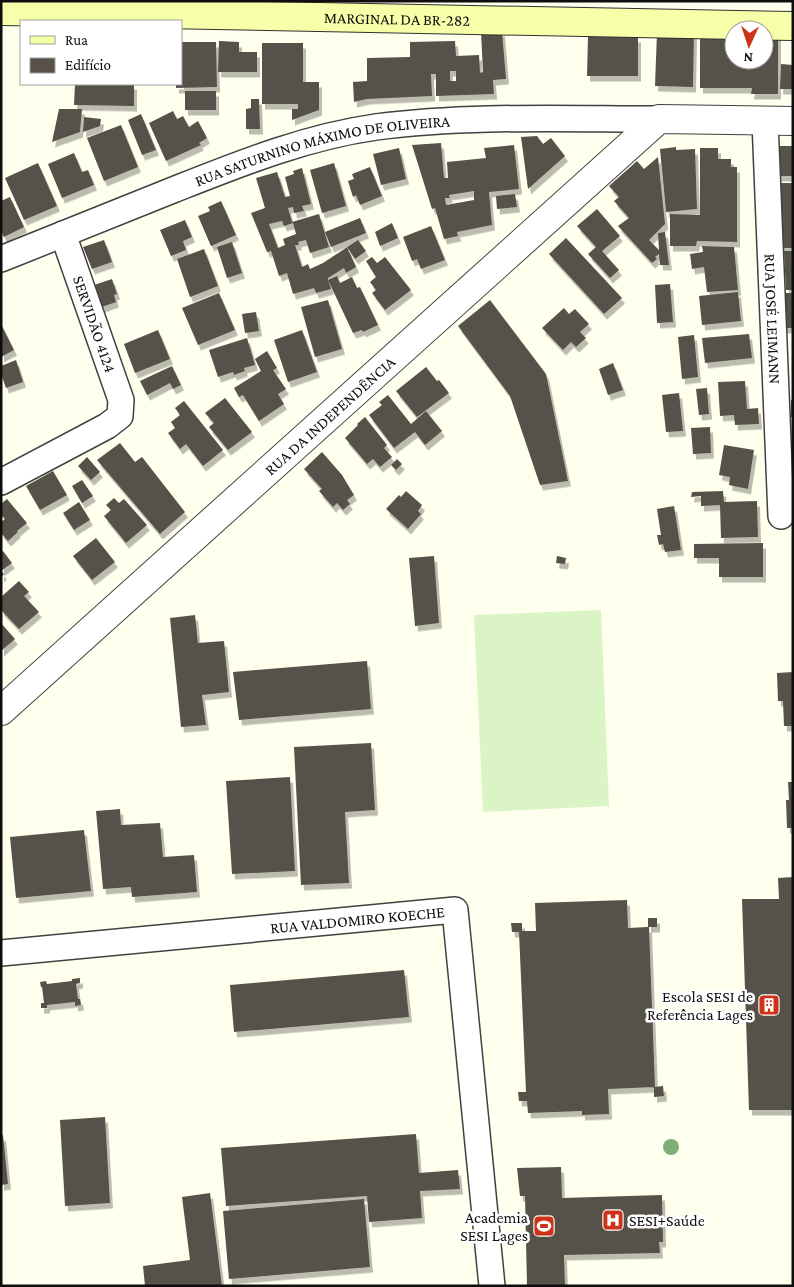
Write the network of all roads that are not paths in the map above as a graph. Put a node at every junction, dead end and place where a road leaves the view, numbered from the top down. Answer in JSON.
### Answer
{"nodes":[{"id":1,"x":1,"y":11,"type":"edge"},
{"id":2,"x":793,"y":26,"type":"edge"},
{"id":3,"x":659,"y":119,"type":"junction"},
{"id":4,"x":765,"y":121,"type":"junction"},
{"id":5,"x":793,"y":121,"type":"edge"},
{"id":6,"x":63,"y":234,"type":"junction"},
{"id":7,"x":1,"y":259,"type":"edge"},
{"id":8,"x":783,"y":343,"type":"edge"},
{"id":9,"x":1,"y":482,"type":"edge"},
{"id":10,"x":781,"y":516,"type":"dead end"},
{"id":11,"x":1,"y":710,"type":"edge"},
{"id":12,"x":1,"y":953,"type":"edge"},
{"id":13,"x":492,"y":1286,"type":"edge"}],
"edges":[{"from":1,"to":2,"type":"main road","name":"MARGINAL DA BR-282"},
{"from":3,"to":4,"type":"street"},
{"from":3,"to":6,"type":"street","name":"RUA SATURNINO MÁXIMO DE OLIVEIRA"},
{"from":3,"to":11,"type":"street","name":"RUA DA INDEPENDÊNCIA"},
{"from":4,"to":5,"type":"street"},
{"from":4,"to":8,"type":"street","name":"RUA JOSÉ LEIMANN"},
{"from":6,"to":7,"type":"street","name":"RUA SATURNINO MÁXIMO DE OLIVEIRA"},
{"from":6,"to":9,"type":"street","name":"SERVIDÃO 4124"},
{"from":8,"to":10,"type":"street","name":"RUA JOSÉ LEIMANN"},
{"from":12,"to":13,"type":"street","name":"RUA VALDOMIRO KOECHE"}]}
